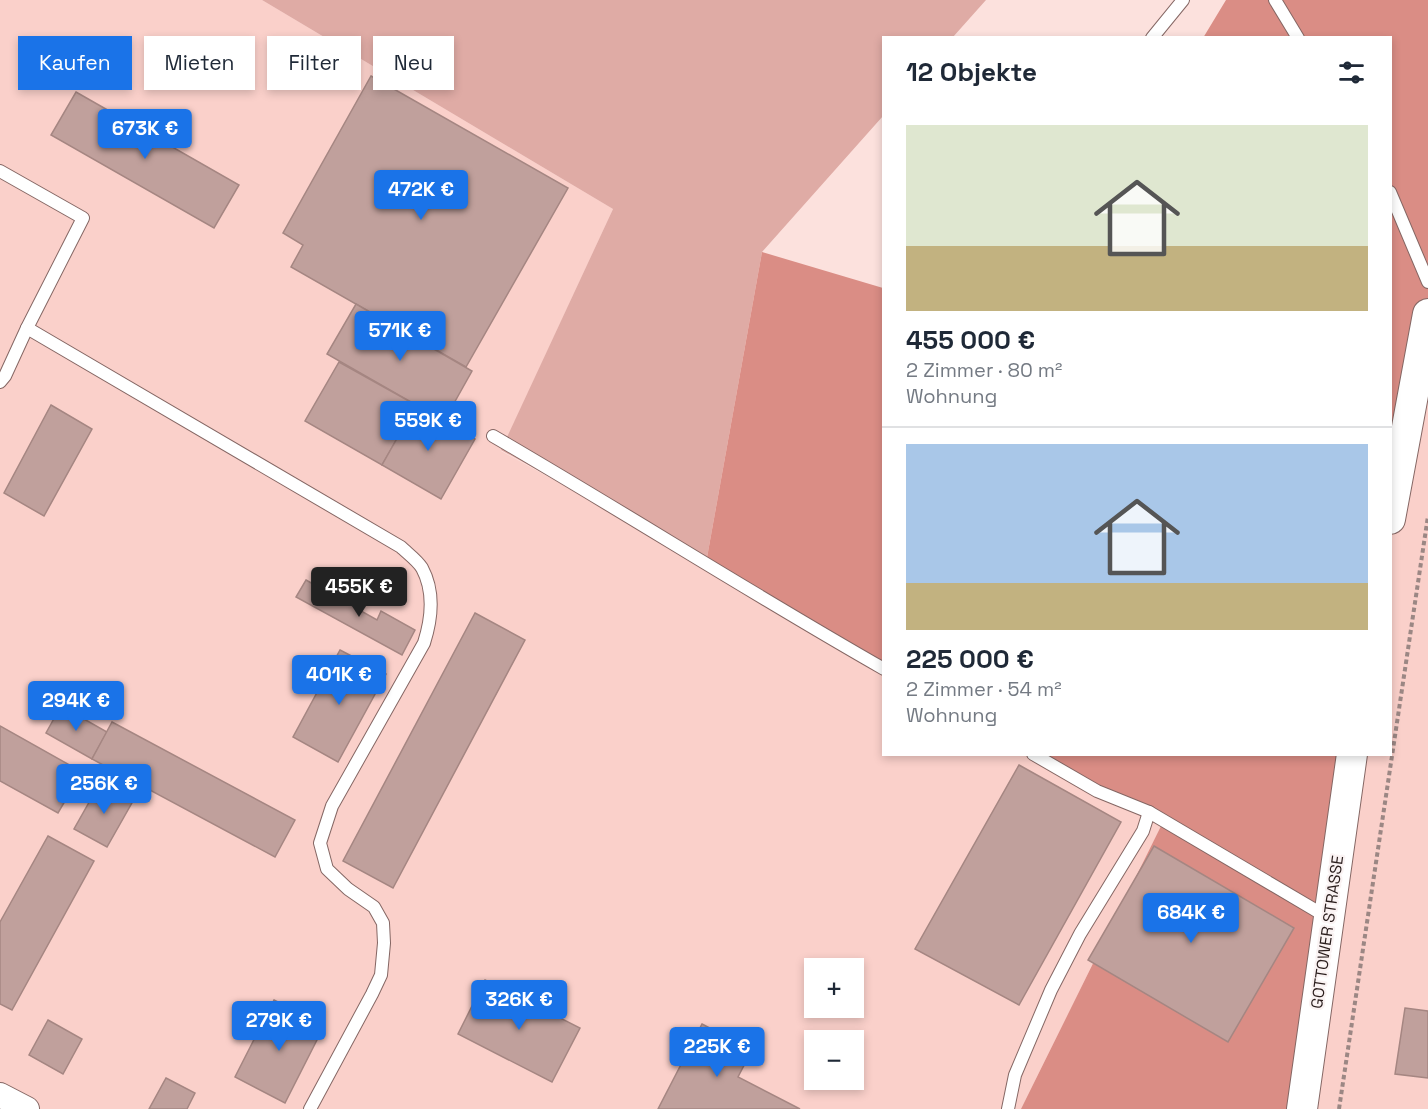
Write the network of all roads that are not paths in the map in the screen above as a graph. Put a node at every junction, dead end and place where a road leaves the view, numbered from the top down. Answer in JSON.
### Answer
{"nodes":[{"id":1,"x":1183,"y":0,"type":"edge"},
{"id":2,"x":1275,"y":0,"type":"edge"},
{"id":3,"x":1154,"y":36,"type":"edge"},
{"id":4,"x":1297,"y":36,"type":"edge"},
{"id":5,"x":0,"y":171,"type":"edge"},
{"id":6,"x":1392,"y":197,"type":"edge"},
{"id":7,"x":1428,"y":282,"type":"edge"},
{"id":8,"x":1428,"y":314,"type":"edge"},
{"id":9,"x":27,"y":328,"type":"junction"},
{"id":10,"x":0,"y":382,"type":"edge"},
{"id":11,"x":493,"y":436,"type":"dead end"},
{"id":12,"x":1392,"y":508,"type":"edge"},
{"id":13,"x":882,"y":668,"type":"edge"},
{"id":14,"x":1037,"y":756,"type":"edge"},
{"id":15,"x":1352,"y":756,"type":"edge"},
{"id":16,"x":1149,"y":812,"type":"junction"},
{"id":17,"x":1328,"y":917,"type":"junction"},
{"id":18,"x":0,"y":1095,"type":"edge"},
{"id":19,"x":27,"y":1109,"type":"edge"},
{"id":20,"x":310,"y":1109,"type":"edge"},
{"id":21,"x":1008,"y":1109,"type":"edge"},
{"id":22,"x":1302,"y":1109,"type":"edge"}],
"edges":[{"from":1,"to":3,"type":"lane"},
{"from":2,"to":4,"type":"lane"},
{"from":5,"to":9,"type":"lane"},
{"from":6,"to":7,"type":"lane"},
{"from":8,"to":12,"type":"street"},
{"from":9,"to":10,"type":"lane"},
{"from":9,"to":20,"type":"lane"},
{"from":11,"to":13,"type":"lane"},
{"from":14,"to":16,"type":"lane"},
{"from":15,"to":17,"type":"street","name":"GOTTOWER STRASSE"},
{"from":16,"to":17,"type":"lane"},
{"from":16,"to":21,"type":"lane"},
{"from":17,"to":22,"type":"street","name":"GOTTOWER STRASSE"},
{"from":18,"to":19,"type":"street"}]}
